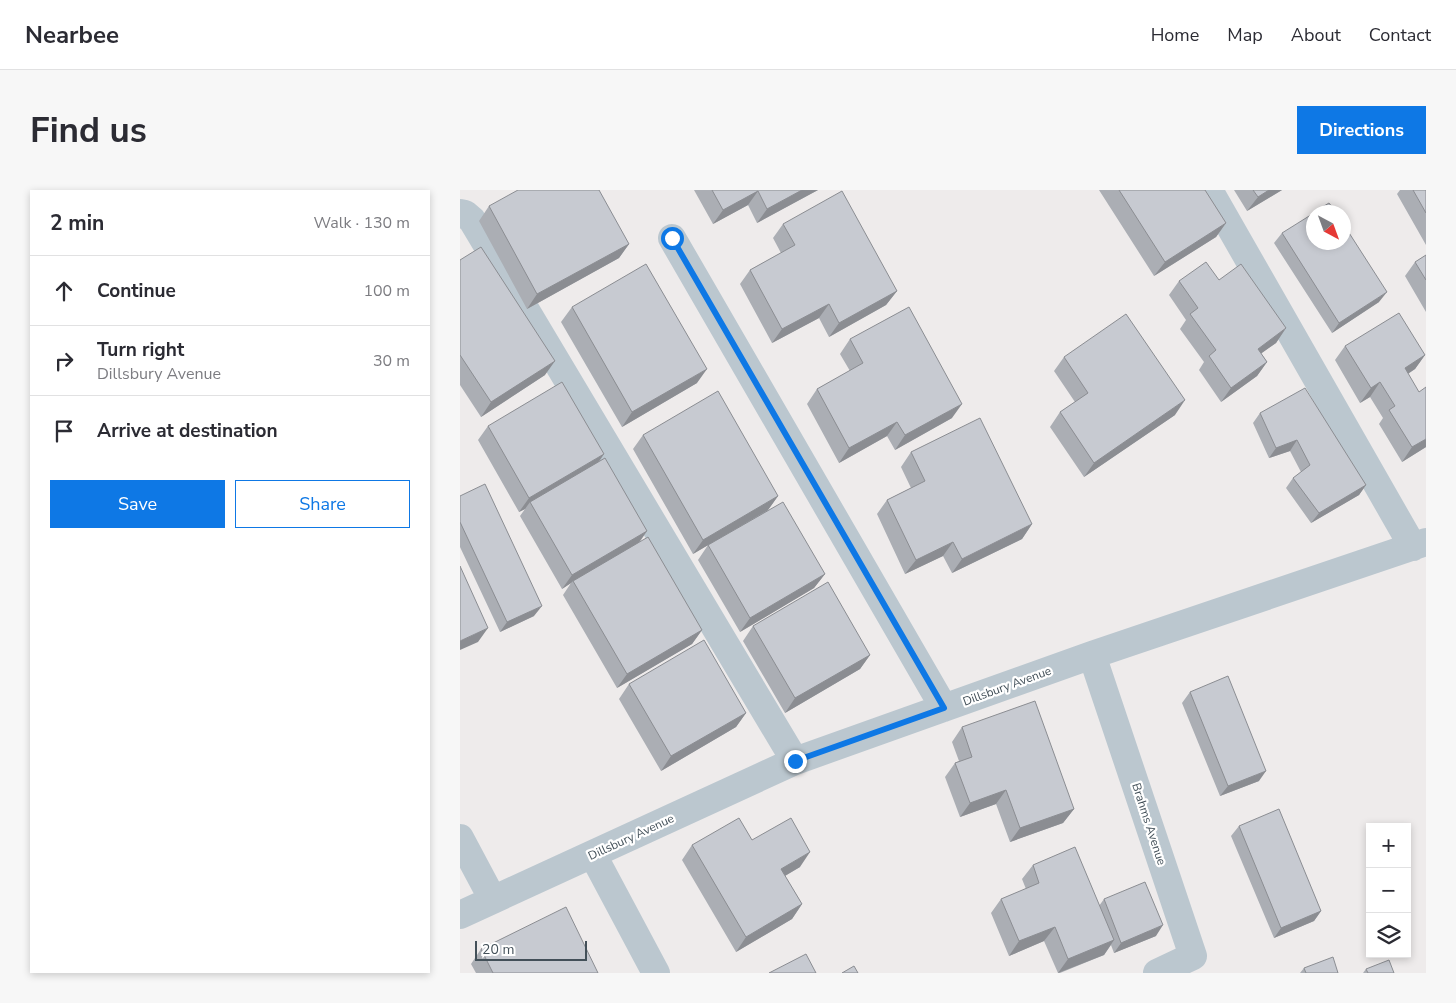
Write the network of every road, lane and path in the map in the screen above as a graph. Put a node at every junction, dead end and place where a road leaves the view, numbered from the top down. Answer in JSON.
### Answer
{"nodes":[{"id":1,"x":1209,"y":190,"type":"edge"},
{"id":2,"x":460,"y":213,"type":"edge"},
{"id":3,"x":672,"y":238,"type":"dead end"},
{"id":4,"x":1419,"y":545,"type":"edge"},
{"id":5,"x":1092,"y":655,"type":"junction"},
{"id":6,"x":944,"y":708,"type":"junction"},
{"id":7,"x":795,"y":761,"type":"junction"},
{"id":8,"x":460,"y":838,"type":"edge"},
{"id":9,"x":593,"y":855,"type":"junction"},
{"id":10,"x":492,"y":900,"type":"junction"},
{"id":11,"x":460,"y":915,"type":"edge"},
{"id":12,"x":1196,"y":965,"type":"edge"},
{"id":13,"x":656,"y":973,"type":"edge"},
{"id":14,"x":1157,"y":973,"type":"edge"}],
"edges":[{"from":1,"to":4,"type":"street"},
{"from":2,"to":7,"type":"street"},
{"from":3,"to":6,"type":"street"},
{"from":4,"to":5,"type":"street","name":"Dillsbury Avenue"},
{"from":5,"to":6,"type":"street","name":"Dillsbury Avenue"},
{"from":5,"to":12,"type":"street","name":"Brahms Avenue"},
{"from":6,"to":7,"type":"street","name":"Dillsbury Avenue"},
{"from":7,"to":9,"type":"street","name":"Dillsbury Avenue"},
{"from":8,"to":10,"type":"street"},
{"from":9,"to":10,"type":"street","name":"Dillsbury Avenue"},
{"from":9,"to":13,"type":"street"},
{"from":10,"to":11,"type":"street","name":"Dillsbury Avenue"},
{"from":12,"to":14,"type":"street","name":"Brahms Avenue"}]}
